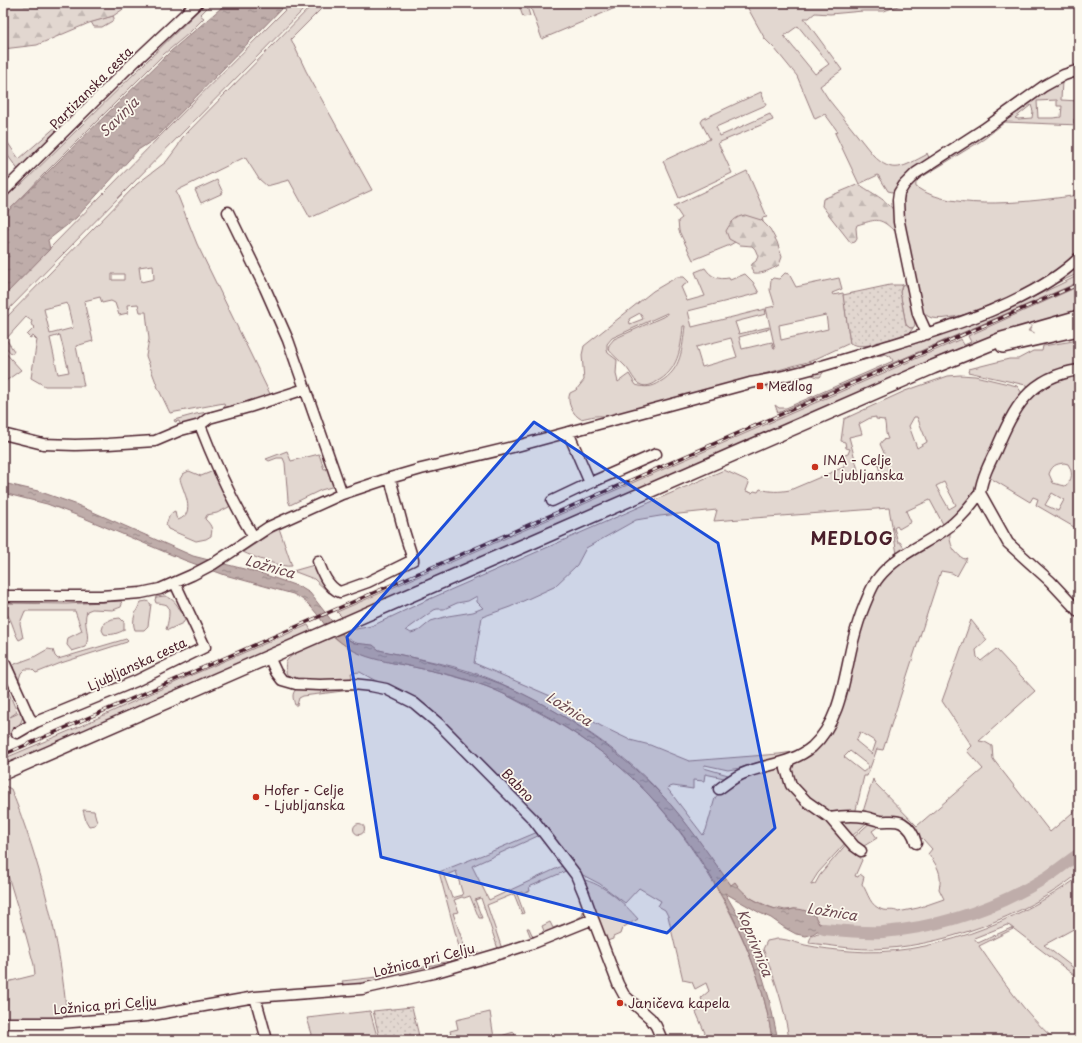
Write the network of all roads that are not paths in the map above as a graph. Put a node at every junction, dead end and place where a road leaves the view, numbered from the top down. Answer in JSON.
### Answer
{"nodes":[{"id":1,"x":198,"y":3,"type":"edge"},
{"id":2,"x":1079,"y":70,"type":"edge"},
{"id":3,"x":3,"y":192,"type":"edge"},
{"id":4,"x":228,"y":212,"type":"dead end"},
{"id":5,"x":1079,"y":258,"type":"edge"},
{"id":6,"x":1079,"y":317,"type":"edge"},
{"id":7,"x":1079,"y":330,"type":"edge"},
{"id":8,"x":927,"y":334,"type":"junction"},
{"id":9,"x":966,"y":353,"type":"junction"},
{"id":10,"x":1079,"y":370,"type":"edge"},
{"id":11,"x":305,"y":389,"type":"junction"},
{"id":12,"x":200,"y":425,"type":"junction"},
{"id":13,"x":568,"y":432,"type":"junction"},
{"id":14,"x":3,"y":434,"type":"edge"},
{"id":15,"x":656,"y":454,"type":"dead end"},
{"id":16,"x":390,"y":478,"type":"junction"},
{"id":17,"x":590,"y":483,"type":"junction"},
{"id":18,"x":980,"y":493,"type":"junction"},
{"id":19,"x":342,"y":494,"type":"junction"},
{"id":20,"x":552,"y":500,"type":"dead end"},
{"id":21,"x":253,"y":536,"type":"junction"},
{"id":22,"x":318,"y":561,"type":"dead end"},
{"id":23,"x":175,"y":583,"type":"junction"},
{"id":24,"x":3,"y":596,"type":"edge"},
{"id":25,"x":1079,"y":612,"type":"edge"},
{"id":26,"x":269,"y":657,"type":"junction"},
{"id":27,"x":3,"y":666,"type":"edge"},
{"id":28,"x":36,"y":722,"type":"junction"},
{"id":29,"x":17,"y":733,"type":"dead end"},
{"id":30,"x":789,"y":761,"type":"junction"},
{"id":31,"x":3,"y":773,"type":"edge"},
{"id":32,"x":719,"y":789,"type":"dead end"},
{"id":33,"x":830,"y":818,"type":"junction"},
{"id":34,"x":916,"y":843,"type":"dead end"},
{"id":35,"x":861,"y":851,"type":"dead end"},
{"id":36,"x":592,"y":919,"type":"junction"},
{"id":37,"x":255,"y":997,"type":"junction"},
{"id":38,"x":3,"y":1023,"type":"edge"},
{"id":39,"x":268,"y":1040,"type":"edge"},
{"id":40,"x":662,"y":1040,"type":"edge"}],
"edges":[{"from":1,"to":3,"type":"street","name":"Partizanska cesta"},
{"from":2,"to":8,"type":"street"},
{"from":4,"to":11,"type":"street"},
{"from":5,"to":8,"type":"street"},
{"from":6,"to":9,"type":"main road","one_way":true},
{"from":7,"to":9,"type":"main road"},
{"from":8,"to":13,"type":"street"},
{"from":9,"to":26,"type":"main road"},
{"from":10,"to":18,"type":"street"},
{"from":11,"to":12,"type":"street"},
{"from":11,"to":19,"type":"street"},
{"from":12,"to":14,"type":"street"},
{"from":12,"to":21,"type":"street"},
{"from":13,"to":16,"type":"street"},
{"from":13,"to":17,"type":"street"},
{"from":15,"to":17,"type":"street"},
{"from":16,"to":19,"type":"street"},
{"from":16,"to":22,"type":"street"},
{"from":17,"to":20,"type":"street"},
{"from":18,"to":25,"type":"street"},
{"from":18,"to":30,"type":"street"},
{"from":19,"to":21,"type":"street"},
{"from":21,"to":23,"type":"street"},
{"from":23,"to":24,"type":"street"},
{"from":23,"to":28,"type":"street","name":"Ljubljanska cesta"},
{"from":26,"to":31,"type":"main road"},
{"from":26,"to":36,"type":"street","name":"Babno"},
{"from":27,"to":28,"type":"street"},
{"from":28,"to":29,"type":"street","name":"Ljubljanska cesta"},
{"from":30,"to":32,"type":"street"},
{"from":30,"to":33,"type":"street"},
{"from":33,"to":34,"type":"street"},
{"from":33,"to":35,"type":"street"},
{"from":36,"to":37,"type":"street","name":"Ložnica pri Celju"},
{"from":36,"to":40,"type":"street","name":"Babno"},
{"from":37,"to":38,"type":"street","name":"Ložnica pri Celju"},
{"from":37,"to":39,"type":"street"}]}
